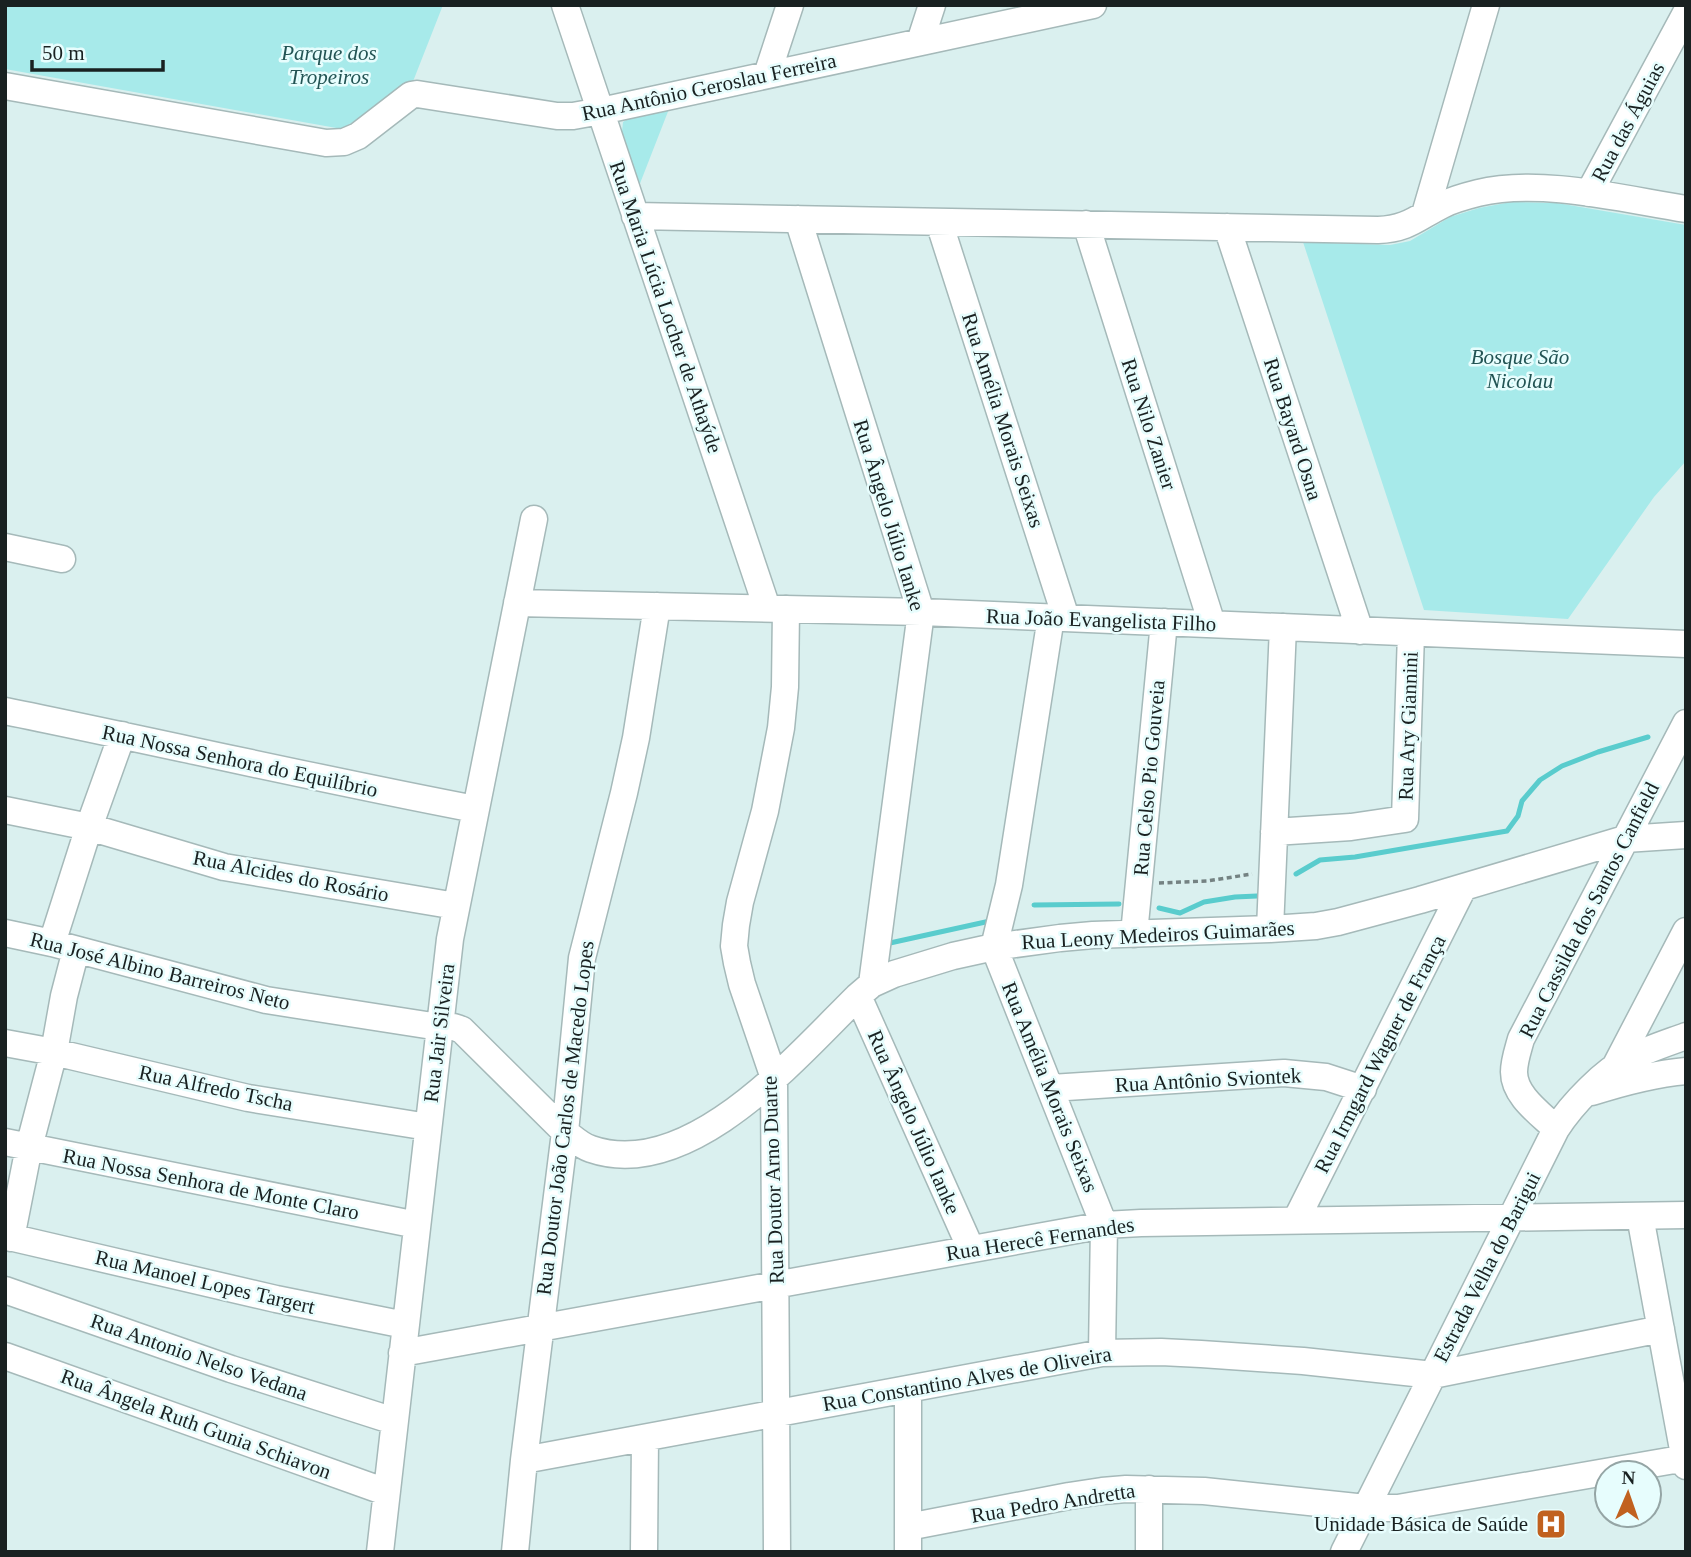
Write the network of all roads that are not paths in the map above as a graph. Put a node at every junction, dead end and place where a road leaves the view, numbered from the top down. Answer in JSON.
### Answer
{"nodes":[{"id":1,"x":565,"y":5,"type":"edge"},
{"id":2,"x":790,"y":5,"type":"edge"},
{"id":3,"x":932,"y":5,"type":"edge"},
{"id":4,"x":1486,"y":5,"type":"edge"},
{"id":5,"x":1083,"y":6,"type":"edge"},
{"id":6,"x":1686,"y":13,"type":"edge"},
{"id":7,"x":920,"y":43,"type":"junction"},
{"id":8,"x":767,"y":75,"type":"junction"},
{"id":9,"x":5,"y":86,"type":"edge"},
{"id":10,"x":601,"y":111,"type":"junction"},
{"id":11,"x":1590,"y":193,"type":"junction"},
{"id":12,"x":1686,"y":209,"type":"edge"},
{"id":13,"x":1425,"y":214,"type":"junction"},
{"id":14,"x":635,"y":216,"type":"junction"},
{"id":15,"x":798,"y":219,"type":"junction"},
{"id":16,"x":939,"y":222,"type":"junction"},
{"id":17,"x":1086,"y":224,"type":"junction"},
{"id":18,"x":1227,"y":227,"type":"junction"},
{"id":19,"x":534,"y":519,"type":"dead end"},
{"id":20,"x":5,"y":548,"type":"edge"},
{"id":21,"x":62,"y":559,"type":"dead end"},
{"id":22,"x":517,"y":603,"type":"junction"},
{"id":23,"x":657,"y":606,"type":"junction"},
{"id":24,"x":776,"y":609,"type":"junction"},
{"id":25,"x":921,"y":612,"type":"junction"},
{"id":26,"x":1059,"y":618,"type":"junction"},
{"id":27,"x":1164,"y":622,"type":"junction"},
{"id":28,"x":1212,"y":624,"type":"junction"},
{"id":29,"x":1283,"y":627,"type":"junction"},
{"id":30,"x":1360,"y":631,"type":"junction"},
{"id":31,"x":1411,"y":633,"type":"junction"},
{"id":32,"x":1686,"y":644,"type":"edge"},
{"id":33,"x":5,"y":711,"type":"edge"},
{"id":34,"x":1685,"y":728,"type":"edge"},
{"id":35,"x":122,"y":735,"type":"junction"},
{"id":36,"x":475,"y":809,"type":"junction"},
{"id":37,"x":5,"y":810,"type":"edge"},
{"id":38,"x":89,"y":827,"type":"junction"},
{"id":39,"x":1274,"y":832,"type":"junction"},
{"id":40,"x":1686,"y":835,"type":"edge"},
{"id":41,"x":1625,"y":839,"type":"junction"},
{"id":42,"x":1463,"y":888,"type":"junction"},
{"id":43,"x":456,"y":906,"type":"junction"},
{"id":44,"x":1270,"y":929,"type":"junction"},
{"id":45,"x":1686,"y":931,"type":"edge"},
{"id":46,"x":5,"y":933,"type":"edge"},
{"id":47,"x":1134,"y":934,"type":"junction"},
{"id":48,"x":64,"y":946,"type":"junction"},
{"id":49,"x":994,"y":947,"type":"junction"},
{"id":50,"x":865,"y":990,"type":"junction"},
{"id":51,"x":439,"y":1027,"type":"junction"},
{"id":52,"x":1686,"y":1036,"type":"edge"},
{"id":53,"x":5,"y":1043,"type":"edge"},
{"id":54,"x":54,"y":1052,"type":"junction"},
{"id":55,"x":1615,"y":1067,"type":"junction"},
{"id":56,"x":1686,"y":1071,"type":"edge"},
{"id":57,"x":774,"y":1078,"type":"junction"},
{"id":58,"x":1051,"y":1088,"type":"junction"},
{"id":59,"x":1363,"y":1089,"type":"junction"},
{"id":60,"x":1584,"y":1095,"type":"junction"},
{"id":61,"x":428,"y":1127,"type":"junction"},
{"id":62,"x":1556,"y":1129,"type":"junction"},
{"id":63,"x":565,"y":1132,"type":"junction"},
{"id":64,"x":17,"y":1145,"type":"edge"},
{"id":65,"x":1686,"y":1215,"type":"edge"},
{"id":66,"x":1640,"y":1216,"type":"junction"},
{"id":67,"x":1511,"y":1218,"type":"junction"},
{"id":68,"x":1296,"y":1220,"type":"junction"},
{"id":69,"x":416,"y":1225,"type":"junction"},
{"id":70,"x":1104,"y":1225,"type":"junction"},
{"id":71,"x":8,"y":1237,"type":"edge"},
{"id":72,"x":971,"y":1249,"type":"junction"},
{"id":73,"x":777,"y":1285,"type":"junction"},
{"id":74,"x":5,"y":1290,"type":"edge"},
{"id":75,"x":405,"y":1325,"type":"junction"},
{"id":76,"x":540,"y":1328,"type":"junction"},
{"id":77,"x":1661,"y":1329,"type":"junction"},
{"id":78,"x":402,"y":1353,"type":"junction"},
{"id":79,"x":1102,"y":1353,"type":"junction"},
{"id":80,"x":5,"y":1356,"type":"edge"},
{"id":81,"x":1433,"y":1375,"type":"junction"},
{"id":82,"x":908,"y":1389,"type":"junction"},
{"id":83,"x":776,"y":1413,"type":"junction"},
{"id":84,"x":394,"y":1421,"type":"junction"},
{"id":85,"x":645,"y":1438,"type":"junction"},
{"id":86,"x":524,"y":1460,"type":"junction"},
{"id":87,"x":1685,"y":1460,"type":"edge"},
{"id":88,"x":1149,"y":1489,"type":"junction"},
{"id":89,"x":386,"y":1492,"type":"junction"},
{"id":90,"x":1366,"y":1507,"type":"junction"},
{"id":91,"x":908,"y":1539,"type":"edge"},
{"id":92,"x":380,"y":1552,"type":"edge"},
{"id":93,"x":515,"y":1552,"type":"edge"},
{"id":94,"x":644,"y":1552,"type":"edge"},
{"id":95,"x":777,"y":1552,"type":"edge"},
{"id":96,"x":1149,"y":1552,"type":"edge"},
{"id":97,"x":1344,"y":1552,"type":"edge"}],
"edges":[{"from":1,"to":10,"type":"street","name":"Rua Maria Lúcia Locher de Athaýde"},
{"from":2,"to":8,"type":"street"},
{"from":3,"to":7,"type":"street"},
{"from":4,"to":13,"type":"street"},
{"from":5,"to":7,"type":"street","name":"Rua Antônio Geroslau Ferreira"},
{"from":6,"to":11,"type":"street","name":"Rua das Águias"},
{"from":7,"to":8,"type":"street","name":"Rua Antônio Geroslau Ferreira"},
{"from":8,"to":10,"type":"street","name":"Rua Antônio Geroslau Ferreira"},
{"from":9,"to":10,"type":"street","name":"Rua Antônio Geroslau Ferreira"},
{"from":10,"to":14,"type":"street","name":"Rua Maria Lúcia Locher de Athaýde"},
{"from":11,"to":12,"type":"street"},
{"from":11,"to":13,"type":"street"},
{"from":13,"to":18,"type":"street"},
{"from":14,"to":15,"type":"street"},
{"from":14,"to":24,"type":"street","name":"Rua Maria Lúcia Locher de Athaýde"},
{"from":15,"to":16,"type":"street"},
{"from":15,"to":25,"type":"street","name":"Rua Ângelo Júlio Ianke"},
{"from":16,"to":17,"type":"street"},
{"from":16,"to":26,"type":"street","name":"Rua Amélia Morais Seixas"},
{"from":17,"to":18,"type":"street"},
{"from":17,"to":28,"type":"street","name":"Rua Nilo Zanier"},
{"from":18,"to":30,"type":"street","name":"Rua Bayard Osna"},
{"from":19,"to":22,"type":"street","name":"Rua Jair Silveira"},
{"from":20,"to":21,"type":"street"},
{"from":22,"to":23,"type":"street","name":"Rua João Evangelista Filho"},
{"from":22,"to":36,"type":"street","name":"Rua Jair Silveira"},
{"from":23,"to":24,"type":"street","name":"Rua João Evangelista Filho"},
{"from":23,"to":63,"type":"street","name":"Rua Doutor João Carlos de Macedo Lopes"},
{"from":24,"to":25,"type":"street","name":"Rua João Evangelista Filho"},
{"from":24,"to":57,"type":"street","name":"Rua Doutor Arno Duarte"},
{"from":25,"to":26,"type":"street","name":"Rua João Evangelista Filho"},
{"from":25,"to":50,"type":"street","name":"Rua Ângelo Júlio Ianke"},
{"from":26,"to":27,"type":"street","name":"Rua João Evangelista Filho"},
{"from":26,"to":49,"type":"street","name":"Rua Amélia Morais Seixas"},
{"from":27,"to":28,"type":"street","name":"Rua João Evangelista Filho"},
{"from":27,"to":47,"type":"street","name":"Rua Celso Pio Gouveia"},
{"from":28,"to":29,"type":"street","name":"Rua João Evangelista Filho"},
{"from":29,"to":30,"type":"street","name":"Rua João Evangelista Filho"},
{"from":29,"to":39,"type":"street"},
{"from":30,"to":31,"type":"street","name":"Rua João Evangelista Filho"},
{"from":31,"to":32,"type":"street","name":"Rua João Evangelista Filho"},
{"from":31,"to":39,"type":"street","name":"Rua Ary Giannini"},
{"from":33,"to":35,"type":"street","name":"Rua Nossa Senhora do Equilíbrio"},
{"from":34,"to":41,"type":"street","name":"Rua Cassilda dos Santos Canfield"},
{"from":35,"to":36,"type":"street","name":"Rua Nossa Senhora do Equilíbrio"},
{"from":35,"to":38,"type":"street"},
{"from":36,"to":43,"type":"street","name":"Rua Jair Silveira"},
{"from":37,"to":38,"type":"street","name":"Rua Alcides do Rosário"},
{"from":38,"to":43,"type":"street","name":"Rua Alcides do Rosário"},
{"from":38,"to":48,"type":"street"},
{"from":39,"to":44,"type":"street"},
{"from":40,"to":41,"type":"street","name":"Rua Leony Medeiros Guimarães"},
{"from":41,"to":42,"type":"street","name":"Rua Leony Medeiros Guimarães"},
{"from":41,"to":62,"type":"street","name":"Rua Cassilda dos Santos Canfield"},
{"from":42,"to":44,"type":"street","name":"Rua Leony Medeiros Guimarães"},
{"from":42,"to":59,"type":"street","name":"Rua Irmgard Wagner de França"},
{"from":43,"to":51,"type":"street","name":"Rua Jair Silveira"},
{"from":44,"to":47,"type":"street","name":"Rua Leony Medeiros Guimarães"},
{"from":45,"to":55,"type":"street"},
{"from":46,"to":48,"type":"street","name":"Rua José Albino Barreiros Neto"},
{"from":47,"to":49,"type":"street","name":"Rua Leony Medeiros Guimarães"},
{"from":48,"to":51,"type":"street","name":"Rua José Albino Barreiros Neto"},
{"from":48,"to":54,"type":"street"},
{"from":49,"to":50,"type":"street","name":"Rua Leony Medeiros Guimarães"},
{"from":49,"to":58,"type":"street","name":"Rua Amélia Morais Seixas"},
{"from":50,"to":57,"type":"street","name":"Rua Leony Medeiros Guimarães"},
{"from":50,"to":72,"type":"street","name":"Rua Ângelo Júlio Ianke"},
{"from":51,"to":61,"type":"street","name":"Rua Jair Silveira"},
{"from":51,"to":63,"type":"street","name":"Rua Leony Medeiros Guimarães"},
{"from":52,"to":55,"type":"street","name":"Estrada Velha do Barigui"},
{"from":53,"to":54,"type":"street","name":"Rua Alfredo Tscha"},
{"from":54,"to":61,"type":"street","name":"Rua Alfredo Tscha"},
{"from":54,"to":64,"type":"street"},
{"from":55,"to":60,"type":"street","name":"Estrada Velha do Barigui"},
{"from":56,"to":60,"type":"street"},
{"from":57,"to":63,"type":"street","name":"Rua Leony Medeiros Guimarães"},
{"from":57,"to":73,"type":"street","name":"Rua Doutor Arno Duarte"},
{"from":58,"to":59,"type":"street","name":"Rua Antônio Sviontek"},
{"from":58,"to":70,"type":"street","name":"Rua Amélia Morais Seixas"},
{"from":59,"to":68,"type":"street","name":"Rua Irmgard Wagner de França"},
{"from":60,"to":62,"type":"street","name":"Estrada Velha do Barigui"},
{"from":61,"to":69,"type":"street","name":"Rua Jair Silveira"},
{"from":62,"to":67,"type":"street","name":"Estrada Velha do Barigui"},
{"from":63,"to":76,"type":"street","name":"Rua Doutor João Carlos de Macedo Lopes"},
{"from":64,"to":69,"type":"street","name":"Rua Nossa Senhora de Monte Claro"},
{"from":64,"to":71,"type":"street"},
{"from":65,"to":66,"type":"street","name":"Rua Herecê Fernandes"},
{"from":66,"to":67,"type":"street","name":"Rua Herecê Fernandes"},
{"from":66,"to":77,"type":"street"},
{"from":67,"to":68,"type":"street","name":"Rua Herecê Fernandes"},
{"from":67,"to":81,"type":"street","name":"Estrada Velha do Barigui"},
{"from":68,"to":70,"type":"street","name":"Rua Herecê Fernandes"},
{"from":69,"to":75,"type":"street","name":"Rua Jair Silveira"},
{"from":70,"to":72,"type":"street","name":"Rua Herecê Fernandes"},
{"from":70,"to":79,"type":"street","name":"Rua Amélia Morais Seixas"},
{"from":71,"to":75,"type":"street","name":"Rua Manoel Lopes Targert"},
{"from":72,"to":73,"type":"street","name":"Rua Herecê Fernandes"},
{"from":73,"to":76,"type":"street","name":"Rua Herecê Fernandes"},
{"from":73,"to":83,"type":"street","name":"Rua Doutor Arno Duarte"},
{"from":74,"to":84,"type":"street","name":"Rua Antonio Nelso Vedana"},
{"from":75,"to":78,"type":"street","name":"Rua Jair Silveira"},
{"from":76,"to":78,"type":"street","name":"Rua Herecê Fernandes"},
{"from":76,"to":86,"type":"street","name":"Rua Doutor João Carlos de Macedo Lopes"},
{"from":77,"to":81,"type":"street","name":"Rua Constantino Alves de Oliveira"},
{"from":77,"to":87,"type":"street"},
{"from":78,"to":84,"type":"street","name":"Rua Jair Silveira"},
{"from":79,"to":81,"type":"street","name":"Rua Constantino Alves de Oliveira"},
{"from":79,"to":82,"type":"street","name":"Rua Constantino Alves de Oliveira"},
{"from":80,"to":89,"type":"street","name":"Rua Ângela Ruth Gunia Schiavon"},
{"from":81,"to":90,"type":"street","name":"Estrada Velha do Barigui"},
{"from":82,"to":83,"type":"street","name":"Rua Constantino Alves de Oliveira"},
{"from":82,"to":91,"type":"street"},
{"from":83,"to":85,"type":"street","name":"Rua Constantino Alves de Oliveira"},
{"from":83,"to":95,"type":"street","name":"Rua Doutor Arno Duarte"},
{"from":84,"to":89,"type":"street","name":"Rua Jair Silveira"},
{"from":85,"to":86,"type":"street","name":"Rua Constantino Alves de Oliveira"},
{"from":85,"to":94,"type":"street"},
{"from":86,"to":93,"type":"street","name":"Rua Doutor João Carlos de Macedo Lopes"},
{"from":87,"to":90,"type":"street","name":"Rua Pedro Andretta"},
{"from":88,"to":90,"type":"street","name":"Rua Pedro Andretta"},
{"from":88,"to":91,"type":"street","name":"Rua Pedro Andretta"},
{"from":88,"to":96,"type":"street"},
{"from":89,"to":92,"type":"street","name":"Rua Jair Silveira"},
{"from":90,"to":97,"type":"street","name":"Estrada Velha do Barigui"}]}
